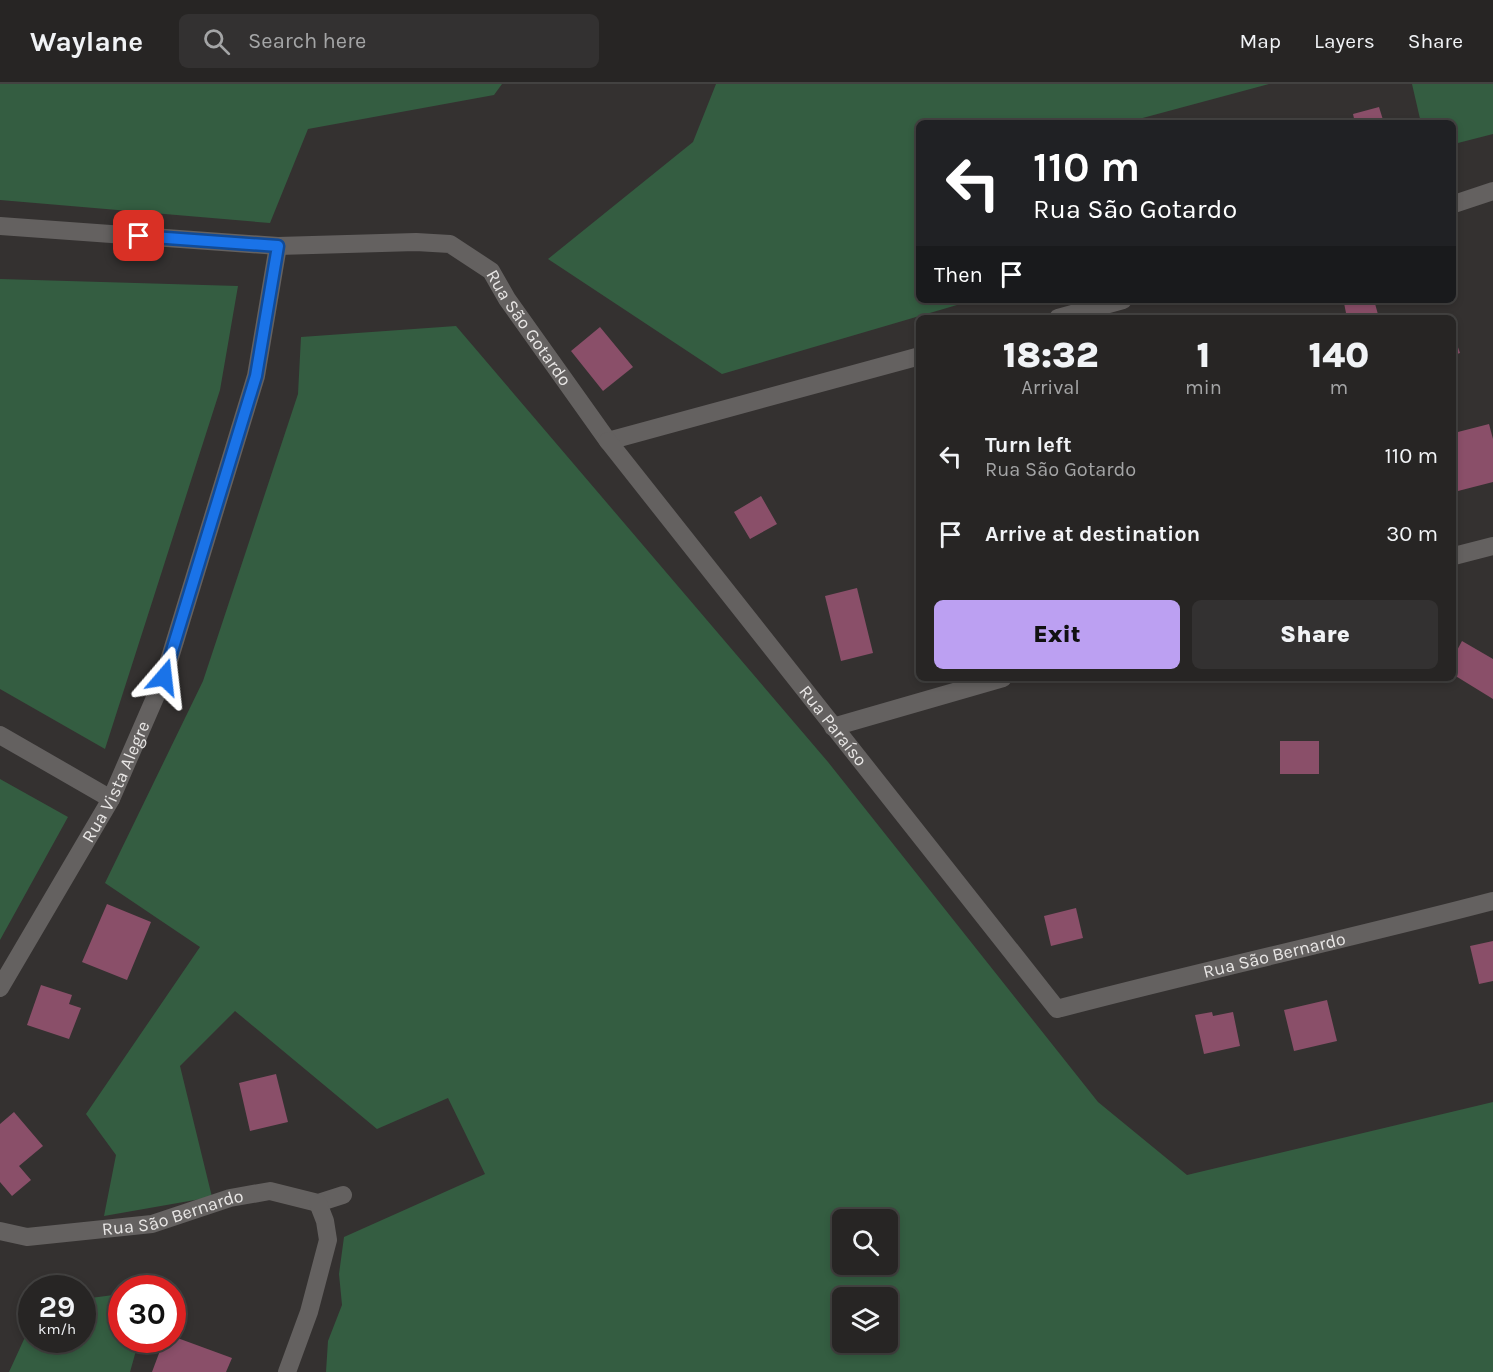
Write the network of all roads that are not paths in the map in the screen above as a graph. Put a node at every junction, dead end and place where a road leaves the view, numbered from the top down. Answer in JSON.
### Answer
{"nodes":[{"id":1,"x":1493,"y":191,"type":"edge"},
{"id":2,"x":1456,"y":203,"type":"edge"},
{"id":3,"x":0,"y":226,"type":"edge"},
{"id":4,"x":278,"y":246,"type":"junction"},
{"id":5,"x":1112,"y":303,"type":"edge"},
{"id":6,"x":1069,"y":315,"type":"edge"},
{"id":7,"x":916,"y":357,"type":"edge"},
{"id":8,"x":608,"y":441,"type":"junction"},
{"id":9,"x":1493,"y":546,"type":"edge"},
{"id":10,"x":1456,"y":555,"type":"edge"},
{"id":11,"x":993,"y":681,"type":"edge"},
{"id":12,"x":833,"y":727,"type":"junction"},
{"id":13,"x":0,"y":735,"type":"edge"},
{"id":14,"x":111,"y":799,"type":"junction"},
{"id":15,"x":1493,"y":901,"type":"edge"},
{"id":16,"x":0,"y":988,"type":"edge"},
{"id":17,"x":1057,"y":1010,"type":"joint"},
{"id":18,"x":343,"y":1195,"type":"dead end"},
{"id":19,"x":318,"y":1203,"type":"junction"},
{"id":20,"x":0,"y":1231,"type":"edge"},
{"id":21,"x":287,"y":1372,"type":"edge"}],
"edges":[{"from":1,"to":2,"type":"street"},
{"from":3,"to":4,"type":"street","name":"Rua São Gotardo"},
{"from":4,"to":8,"type":"street","name":"Rua São Gotardo"},
{"from":4,"to":14,"type":"street","name":"Rua Vista Alegre"},
{"from":5,"to":6,"type":"street"},
{"from":7,"to":8,"type":"street"},
{"from":8,"to":12,"type":"street","name":"Rua Paraíso"},
{"from":9,"to":10,"type":"street"},
{"from":11,"to":12,"type":"street"},
{"from":12,"to":17,"type":"street","name":"Rua Paraíso"},
{"from":13,"to":14,"type":"street"},
{"from":14,"to":16,"type":"street","name":"Rua Vista Alegre"},
{"from":15,"to":17,"type":"street","name":"Rua São Bernardo"},
{"from":18,"to":19,"type":"street"},
{"from":19,"to":20,"type":"street","name":"Rua São Bernardo"},
{"from":19,"to":21,"type":"street"}]}
